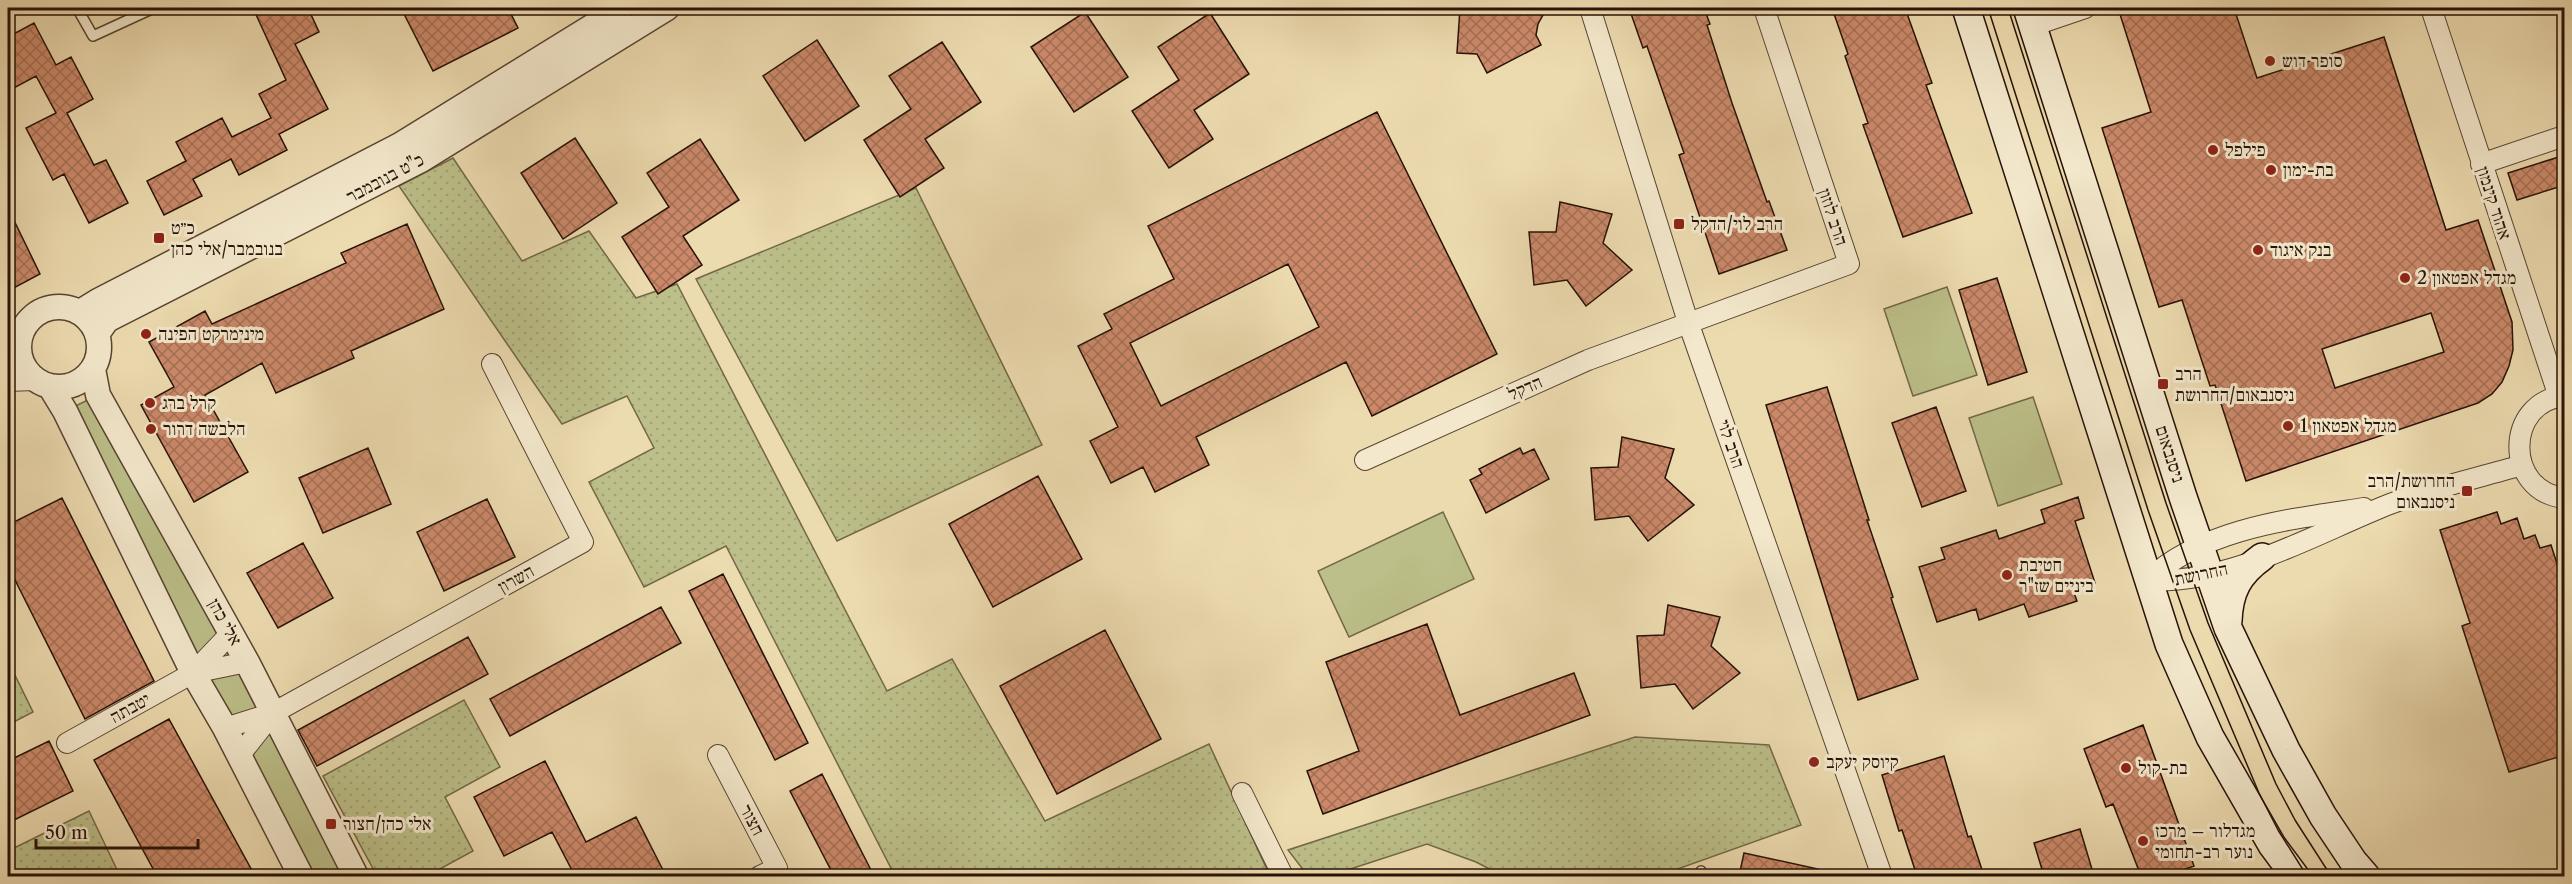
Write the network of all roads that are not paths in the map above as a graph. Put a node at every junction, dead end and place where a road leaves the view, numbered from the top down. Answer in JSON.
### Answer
{"nodes":[{"id":1,"x":77,"y":8,"type":"edge"},
{"id":2,"x":154,"y":8,"type":"edge"},
{"id":3,"x":622,"y":8,"type":"edge"},
{"id":4,"x":667,"y":8,"type":"edge"},
{"id":5,"x":1590,"y":8,"type":"edge"},
{"id":6,"x":1764,"y":8,"type":"edge"},
{"id":7,"x":1966,"y":8,"type":"edge"},
{"id":8,"x":2085,"y":8,"type":"edge"},
{"id":9,"x":2431,"y":8,"type":"edge"},
{"id":10,"x":2030,"y":16,"type":"edge"},
{"id":11,"x":2565,"y":136,"type":"edge"},
{"id":12,"x":2481,"y":164,"type":"junction"},
{"id":13,"x":80,"y":312,"type":"junction"},
{"id":14,"x":1688,"y":322,"type":"junction"},
{"id":15,"x":97,"y":334,"type":"junction"},
{"id":16,"x":13,"y":343,"type":"edge"},
{"id":17,"x":492,"y":364,"type":"dead end"},
{"id":18,"x":93,"y":369,"type":"junction"},
{"id":19,"x":8,"y":381,"type":"edge"},
{"id":20,"x":43,"y":384,"type":"junction"},
{"id":21,"x":2562,"y":397,"type":"edge"},
{"id":22,"x":1365,"y":460,"type":"dead end"},
{"id":23,"x":2522,"y":465,"type":"junction"},
{"id":24,"x":2565,"y":498,"type":"edge"},
{"id":25,"x":2393,"y":503,"type":"junction"},
{"id":26,"x":2200,"y":545,"type":"junction"},
{"id":27,"x":2262,"y":557,"type":"junction"},
{"id":28,"x":2210,"y":575,"type":"junction"},
{"id":29,"x":2148,"y":580,"type":"junction"},
{"id":30,"x":2228,"y":628,"type":"junction"},
{"id":31,"x":231,"y":633,"type":"junction"},
{"id":32,"x":248,"y":662,"type":"junction"},
{"id":33,"x":193,"y":673,"type":"junction"},
{"id":34,"x":273,"y":713,"type":"junction"},
{"id":35,"x":225,"y":728,"type":"junction"},
{"id":36,"x":67,"y":743,"type":"dead end"},
{"id":37,"x":718,"y":755,"type":"dead end"},
{"id":38,"x":239,"y":756,"type":"junction"},
{"id":39,"x":1242,"y":793,"type":"dead end"},
{"id":40,"x":301,"y":876,"type":"edge"},
{"id":41,"x":356,"y":876,"type":"edge"},
{"id":42,"x":760,"y":876,"type":"edge"},
{"id":43,"x":1283,"y":876,"type":"edge"},
{"id":44,"x":1881,"y":876,"type":"edge"},
{"id":45,"x":2295,"y":876,"type":"edge"},
{"id":46,"x":2366,"y":876,"type":"edge"}],
"edges":[{"from":1,"to":2,"type":"lane"},
{"from":3,"to":13,"type":"street","name":"כ\"ט בנובמבר"},
{"from":4,"to":15,"type":"street","name":"כ\"ט בנובמבר"},
{"from":5,"to":14,"type":"street","name":"הרב לוי"},
{"from":6,"to":14,"type":"street","name":"הרב לוזון"},
{"from":7,"to":29,"type":"main road"},
{"from":8,"to":10,"type":"street"},
{"from":9,"to":12,"type":"street","name":"אהוד קינמון"},
{"from":10,"to":26,"type":"main road","name":"ניסנבאום"},
{"from":11,"to":12,"type":"street"},
{"from":12,"to":21,"type":"street","name":"אהוד קינמון"},
{"from":13,"to":15,"type":"street"},
{"from":13,"to":16,"type":"street"},
{"from":14,"to":22,"type":"street","name":"הדקל"},
{"from":14,"to":44,"type":"street","name":"הרב לוי"},
{"from":15,"to":18,"type":"street"},
{"from":16,"to":20,"type":"street"},
{"from":17,"to":34,"type":"street","name":"השרון"},
{"from":18,"to":20,"type":"street"},
{"from":18,"to":31,"type":"street","name":"אלי כהן"},
{"from":19,"to":20,"type":"street"},
{"from":20,"to":33,"type":"street"},
{"from":21,"to":23,"type":"street"},
{"from":23,"to":24,"type":"street"},
{"from":23,"to":25,"type":"street","name":"החרושת"},
{"from":25,"to":26,"type":"street","name":"החרושת"},
{"from":25,"to":27,"type":"street","name":"החרושת"},
{"from":26,"to":28,"type":"main road","name":"ניסנבאום"},
{"from":26,"to":29,"type":"street","name":"החרושת"},
{"from":27,"to":28,"type":"street","name":"החרושת"},
{"from":27,"to":30,"type":"main road"},
{"from":28,"to":29,"type":"street","name":"החרושת"},
{"from":28,"to":30,"type":"main road","name":"ניסנבאום"},
{"from":29,"to":45,"type":"main road"},
{"from":30,"to":46,"type":"main road","name":"ניסנבאום"},
{"from":31,"to":32,"type":"street","name":"אלי כהן"},
{"from":31,"to":33,"type":"street","name":"יטבתה"},
{"from":32,"to":33,"type":"street","name":"יטבתה"},
{"from":32,"to":34,"type":"street","name":"אלי כהן"},
{"from":33,"to":35,"type":"street"},
{"from":33,"to":36,"type":"street","name":"יטבתה"},
{"from":34,"to":35,"type":"street","name":"השרון"},
{"from":34,"to":38,"type":"street","name":"השרון"},
{"from":34,"to":41,"type":"street","name":"אלי כהן"},
{"from":35,"to":38,"type":"street"},
{"from":37,"to":42,"type":"street","name":"חצור"},
{"from":38,"to":40,"type":"street"},
{"from":39,"to":43,"type":"street"}]}
